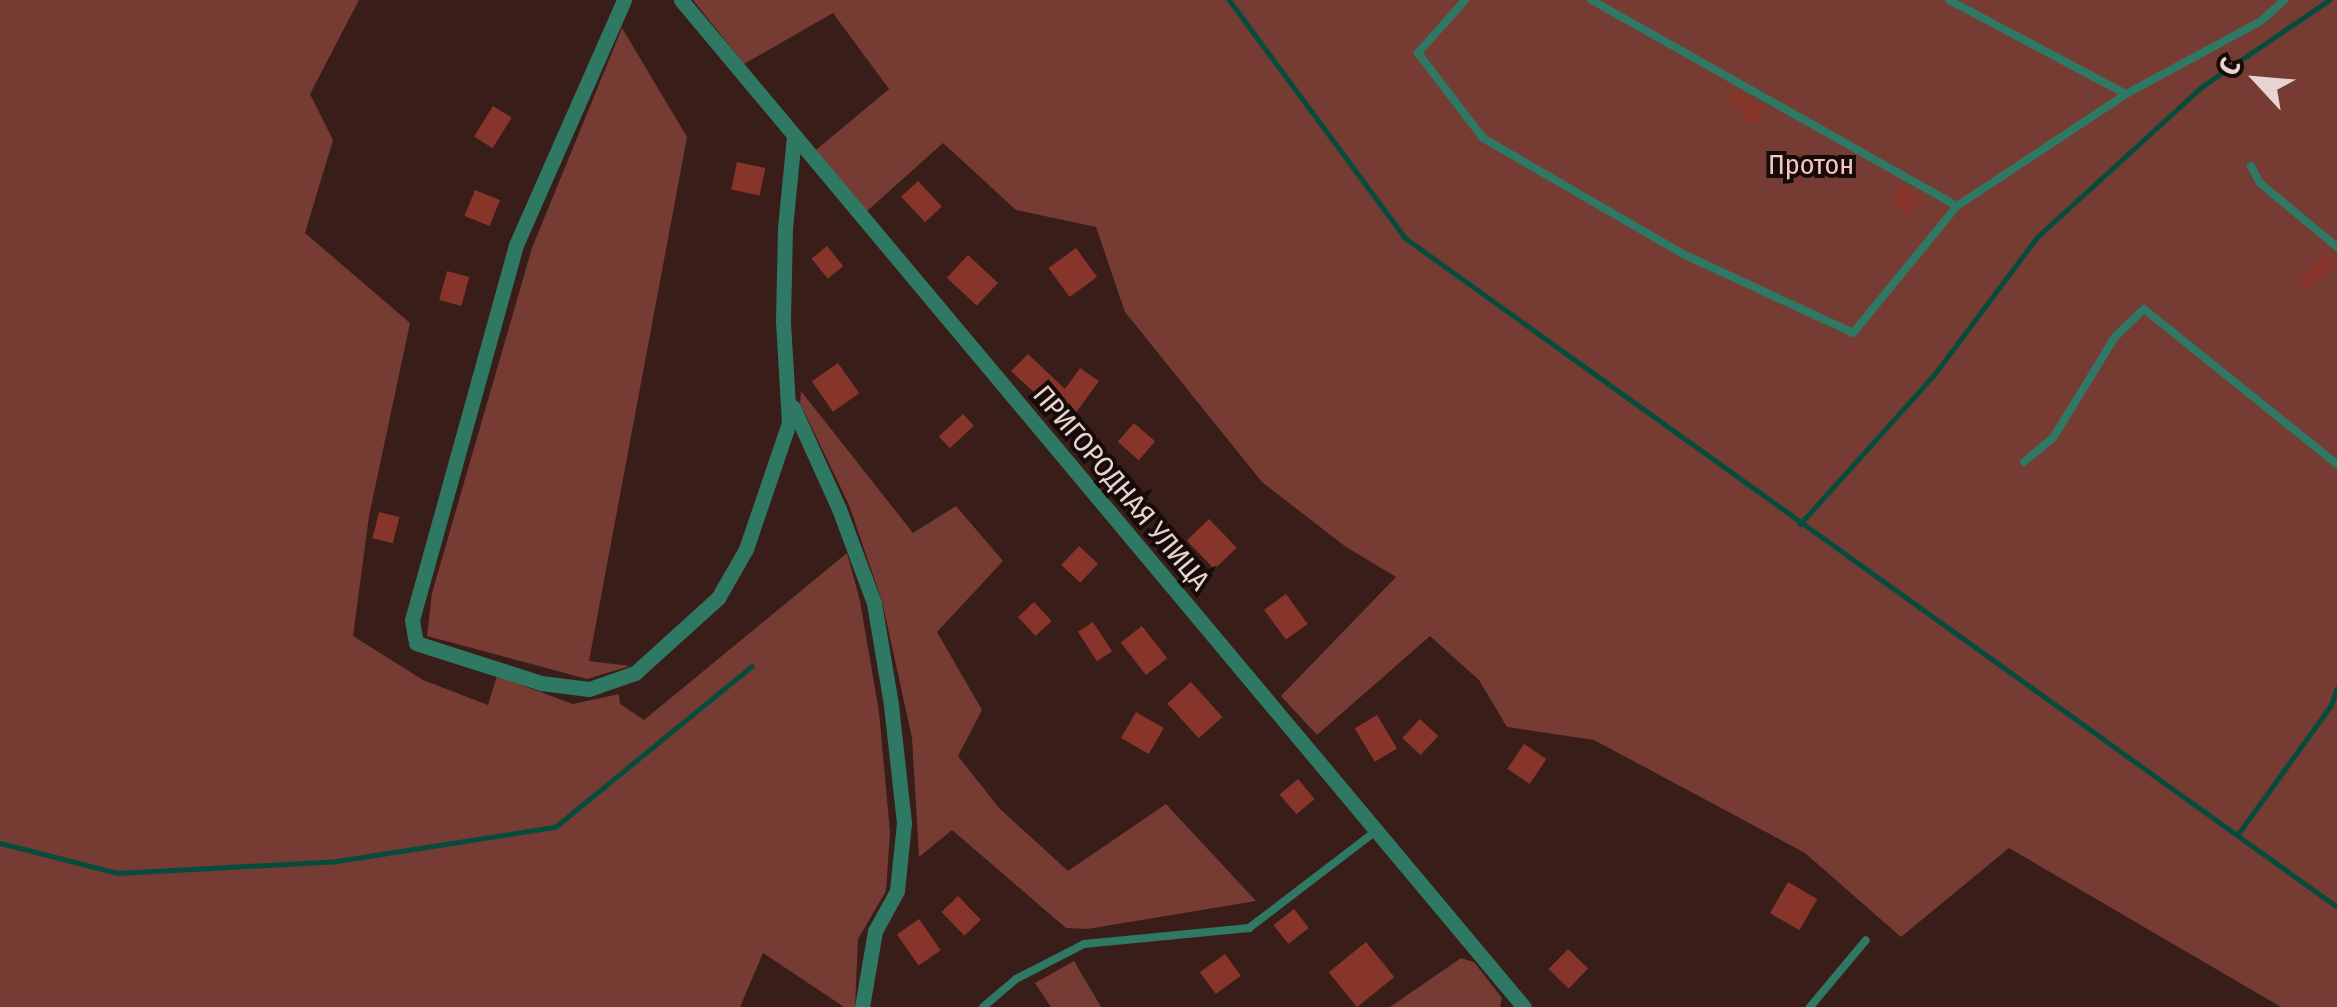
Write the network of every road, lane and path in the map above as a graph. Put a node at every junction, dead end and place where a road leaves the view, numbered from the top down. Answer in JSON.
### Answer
{"nodes":[{"id":1,"x":624,"y":0,"type":"edge"},
{"id":2,"x":680,"y":0,"type":"edge"},
{"id":3,"x":1465,"y":0,"type":"edge"},
{"id":4,"x":1590,"y":0,"type":"edge"},
{"id":5,"x":1949,"y":0,"type":"edge"},
{"id":6,"x":2284,"y":0,"type":"edge"},
{"id":7,"x":2126,"y":94,"type":"junction"},
{"id":8,"x":794,"y":137,"type":"junction"},
{"id":9,"x":2251,"y":166,"type":"dead end"},
{"id":10,"x":1957,"y":206,"type":"junction"},
{"id":11,"x":2337,"y":248,"type":"edge"},
{"id":12,"x":791,"y":404,"type":"junction"},
{"id":13,"x":2024,"y":462,"type":"dead end"},
{"id":14,"x":2337,"y":464,"type":"edge"},
{"id":15,"x":1376,"y":831,"type":"junction"},
{"id":16,"x":1866,"y":940,"type":"dead end"},
{"id":17,"x":862,"y":1007,"type":"edge"},
{"id":18,"x":983,"y":1007,"type":"edge"},
{"id":19,"x":1524,"y":1007,"type":"edge"},
{"id":20,"x":1810,"y":1007,"type":"edge"}],
"edges":[{"from":1,"to":12,"type":"street"},
{"from":2,"to":8,"type":"street","name":"ПРИГОРОДНАЯ УЛИЦА"},
{"from":3,"to":10,"type":"lane"},
{"from":4,"to":10,"type":"lane"},
{"from":5,"to":7,"type":"lane"},
{"from":6,"to":7,"type":"lane"},
{"from":7,"to":10,"type":"lane"},
{"from":8,"to":12,"type":"street"},
{"from":8,"to":15,"type":"street","name":"ПРИГОРОДНАЯ УЛИЦА"},
{"from":9,"to":11,"type":"lane"},
{"from":12,"to":17,"type":"street"},
{"from":13,"to":14,"type":"lane"},
{"from":15,"to":18,"type":"lane"},
{"from":15,"to":19,"type":"street","name":"ПРИГОРОДНАЯ УЛИЦА"},
{"from":16,"to":20,"type":"lane"}]}
